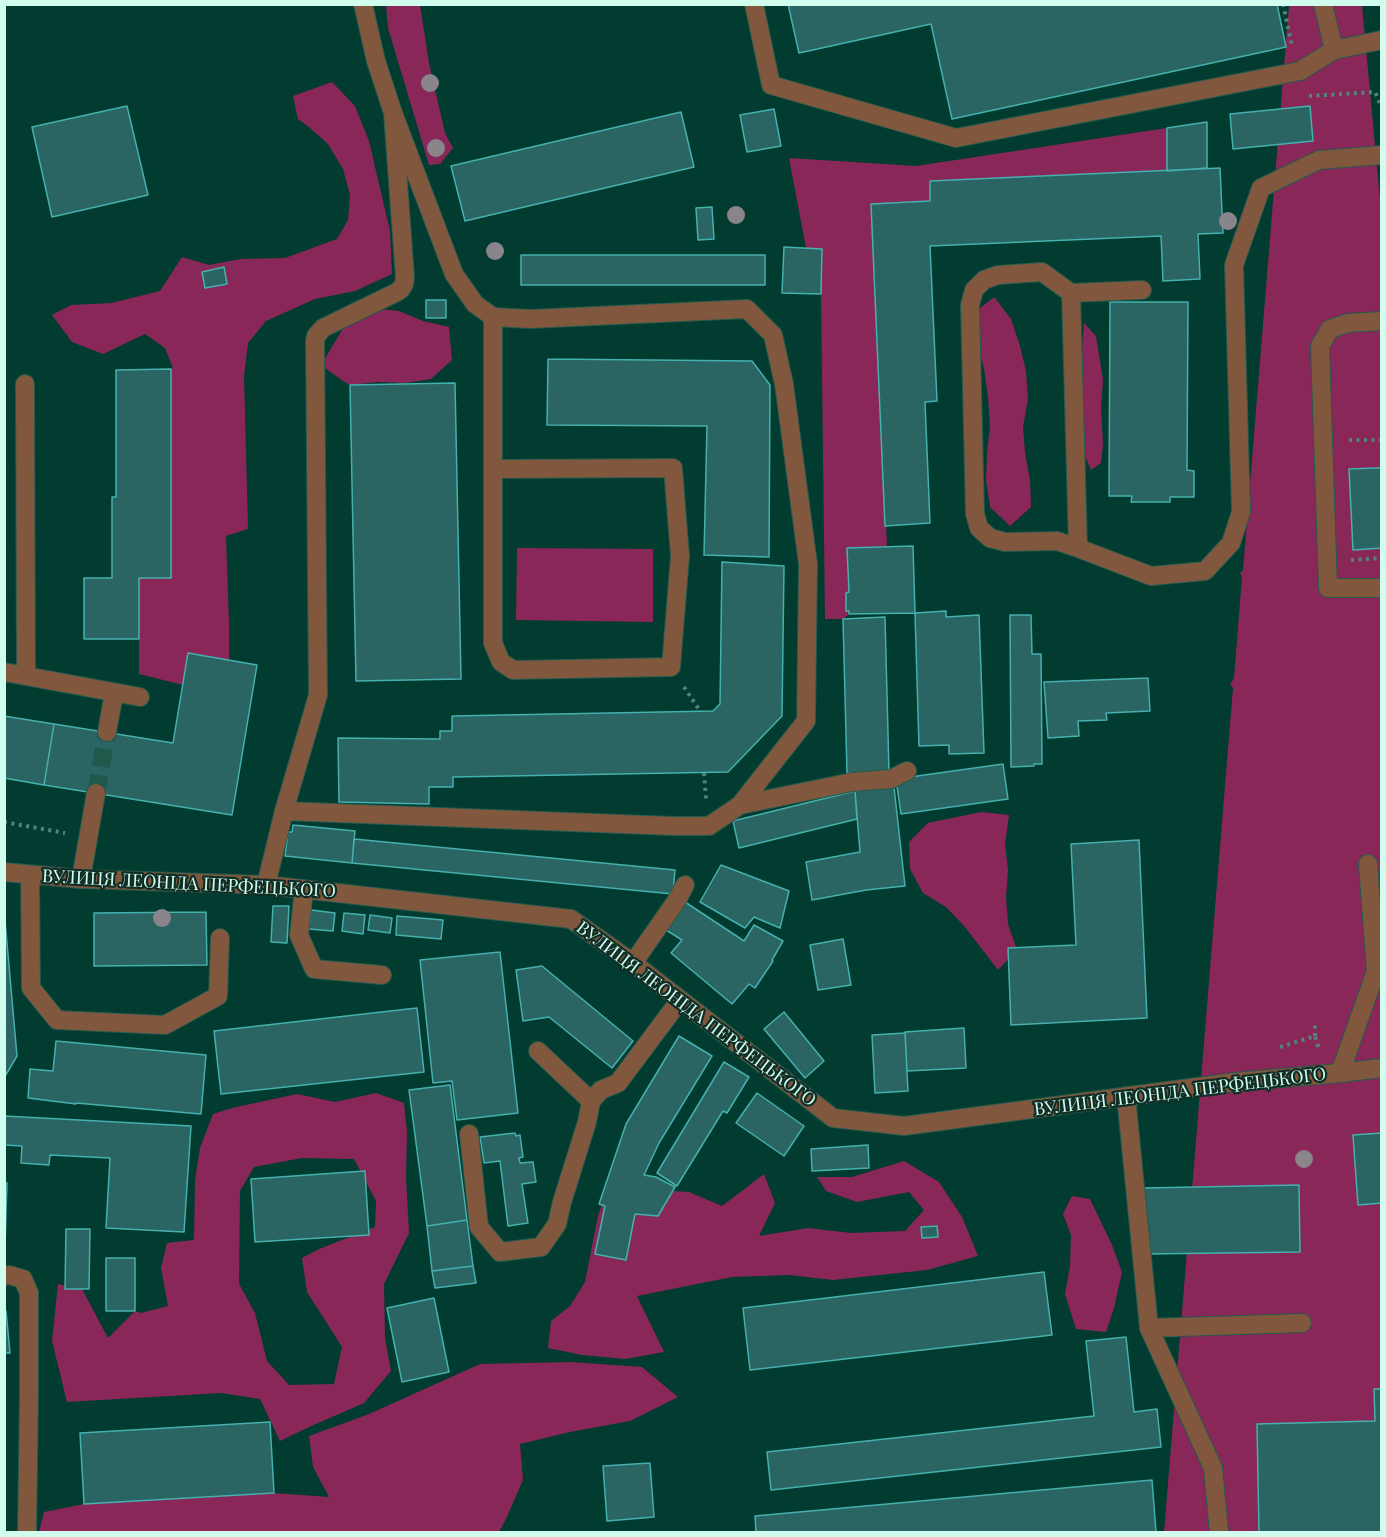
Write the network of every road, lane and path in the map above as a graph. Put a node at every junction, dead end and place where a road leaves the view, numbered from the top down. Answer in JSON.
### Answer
{"nodes":[{"id":1,"x":363,"y":4,"type":"edge"},
{"id":2,"x":754,"y":4,"type":"edge"},
{"id":3,"x":1283,"y":4,"type":"edge"},
{"id":4,"x":1323,"y":4,"type":"edge"},
{"id":5,"x":1382,"y":40,"type":"edge"},
{"id":6,"x":1292,"y":46,"type":"dead end"},
{"id":7,"x":1334,"y":50,"type":"junction"},
{"id":8,"x":1309,"y":96,"type":"dead end"},
{"id":9,"x":1382,"y":108,"type":"edge"},
{"id":10,"x":393,"y":113,"type":"junction"},
{"id":11,"x":1382,"y":155,"type":"edge"},
{"id":12,"x":1142,"y":290,"type":"dead end"},
{"id":13,"x":1071,"y":293,"type":"junction"},
{"id":14,"x":493,"y":317,"type":"junction"},
{"id":15,"x":1382,"y":321,"type":"edge"},
{"id":16,"x":25,"y":384,"type":"dead end"},
{"id":17,"x":493,"y":469,"type":"junction"},
{"id":18,"x":1078,"y":548,"type":"junction"},
{"id":19,"x":1382,"y":588,"type":"edge"},
{"id":20,"x":4,"y":672,"type":"edge"},
{"id":21,"x":26,"y":676,"type":"junction"},
{"id":22,"x":114,"y":693,"type":"junction"},
{"id":23,"x":140,"y":697,"type":"dead end"},
{"id":24,"x":107,"y":732,"type":"tunnel mouth"},
{"id":25,"x":907,"y":771,"type":"dead end"},
{"id":26,"x":96,"y":793,"type":"tunnel mouth"},
{"id":27,"x":740,"y":805,"type":"junction"},
{"id":28,"x":284,"y":811,"type":"junction"},
{"id":29,"x":1368,"y":864,"type":"dead end"},
{"id":30,"x":4,"y":872,"type":"edge"},
{"id":31,"x":30,"y":874,"type":"junction"},
{"id":32,"x":81,"y":879,"type":"junction"},
{"id":33,"x":266,"y":885,"type":"junction"},
{"id":34,"x":685,"y":885,"type":"dead end"},
{"id":35,"x":304,"y":889,"type":"junction"},
{"id":36,"x":220,"y":938,"type":"dead end"},
{"id":37,"x":633,"y":963,"type":"junction"},
{"id":38,"x":1379,"y":969,"type":"edge"},
{"id":39,"x":382,"y":975,"type":"dead end"},
{"id":40,"x":680,"y":1000,"type":"junction"},
{"id":41,"x":1316,"y":1024,"type":"dead end"},
{"id":42,"x":1315,"y":1036,"type":"junction"},
{"id":43,"x":1280,"y":1047,"type":"dead end"},
{"id":44,"x":1319,"y":1050,"type":"dead end"},
{"id":45,"x":538,"y":1051,"type":"dead end"},
{"id":46,"x":1382,"y":1068,"type":"edge"},
{"id":47,"x":1340,"y":1073,"type":"junction"},
{"id":48,"x":1126,"y":1096,"type":"junction"},
{"id":49,"x":591,"y":1101,"type":"junction"},
{"id":50,"x":469,"y":1134,"type":"dead end"},
{"id":51,"x":4,"y":1276,"type":"edge"},
{"id":52,"x":1302,"y":1323,"type":"dead end"},
{"id":53,"x":1149,"y":1328,"type":"junction"},
{"id":54,"x":27,"y":1533,"type":"edge"},
{"id":55,"x":1219,"y":1533,"type":"edge"}],
"edges":[{"from":1,"to":10,"type":"street"},
{"from":2,"to":7,"type":"street"},
{"from":3,"to":6,"type":"path"},
{"from":4,"to":7,"type":"street"},
{"from":5,"to":7,"type":"street"},
{"from":8,"to":9,"type":"path"},
{"from":10,"to":14,"type":"street"},
{"from":10,"to":28,"type":"street"},
{"from":11,"to":18,"type":"street"},
{"from":12,"to":13,"type":"street"},
{"from":13,"to":18,"type":"street"},
{"from":13,"to":18,"type":"street"},
{"from":14,"to":17,"type":"street"},
{"from":14,"to":27,"type":"street"},
{"from":15,"to":19,"type":"street"},
{"from":16,"to":21,"type":"street"},
{"from":17,"to":17,"type":"street"},
{"from":20,"to":21,"type":"street"},
{"from":21,"to":22,"type":"street"},
{"from":22,"to":23,"type":"street"},
{"from":22,"to":24,"type":"street"},
{"from":25,"to":27,"type":"street"},
{"from":26,"to":32,"type":"street"},
{"from":27,"to":28,"type":"street"},
{"from":28,"to":33,"type":"street"},
{"from":29,"to":38,"type":"street"},
{"from":30,"to":31,"type":"street","name":"ВУЛИЦЯ ЛЕОНІДА ПЕРФЕЦЬКОГО"},
{"from":31,"to":32,"type":"street","name":"ВУЛИЦЯ ЛЕОНІДА ПЕРФЕЦЬКОГО"},
{"from":31,"to":36,"type":"street"},
{"from":32,"to":33,"type":"street","name":"ВУЛИЦЯ ЛЕОНІДА ПЕРФЕЦЬКОГО"},
{"from":33,"to":35,"type":"street","name":"ВУЛИЦЯ ЛЕОНІДА ПЕРФЕЦЬКОГО"},
{"from":34,"to":37,"type":"street"},
{"from":35,"to":37,"type":"street","name":"ВУЛИЦЯ ЛЕОНІДА ПЕРФЕЦЬКОГО"},
{"from":35,"to":39,"type":"street"},
{"from":37,"to":40,"type":"street","name":"ВУЛИЦЯ ЛЕОНІДА ПЕРФЕЦЬКОГО"},
{"from":38,"to":47,"type":"street"},
{"from":40,"to":48,"type":"street","name":"ВУЛИЦЯ ЛЕОНІДА ПЕРФЕЦЬКОГО"},
{"from":40,"to":49,"type":"street"},
{"from":41,"to":42,"type":"path"},
{"from":42,"to":43,"type":"path"},
{"from":42,"to":44,"type":"path"},
{"from":45,"to":49,"type":"street"},
{"from":46,"to":47,"type":"street","name":"ВУЛИЦЯ ЛЕОНІДА ПЕРФЕЦЬКОГО"},
{"from":47,"to":48,"type":"street","name":"ВУЛИЦЯ ЛЕОНІДА ПЕРФЕЦЬКОГО"},
{"from":48,"to":53,"type":"street"},
{"from":49,"to":50,"type":"street"},
{"from":51,"to":54,"type":"street"},
{"from":52,"to":53,"type":"street"},
{"from":53,"to":55,"type":"street"}]}
